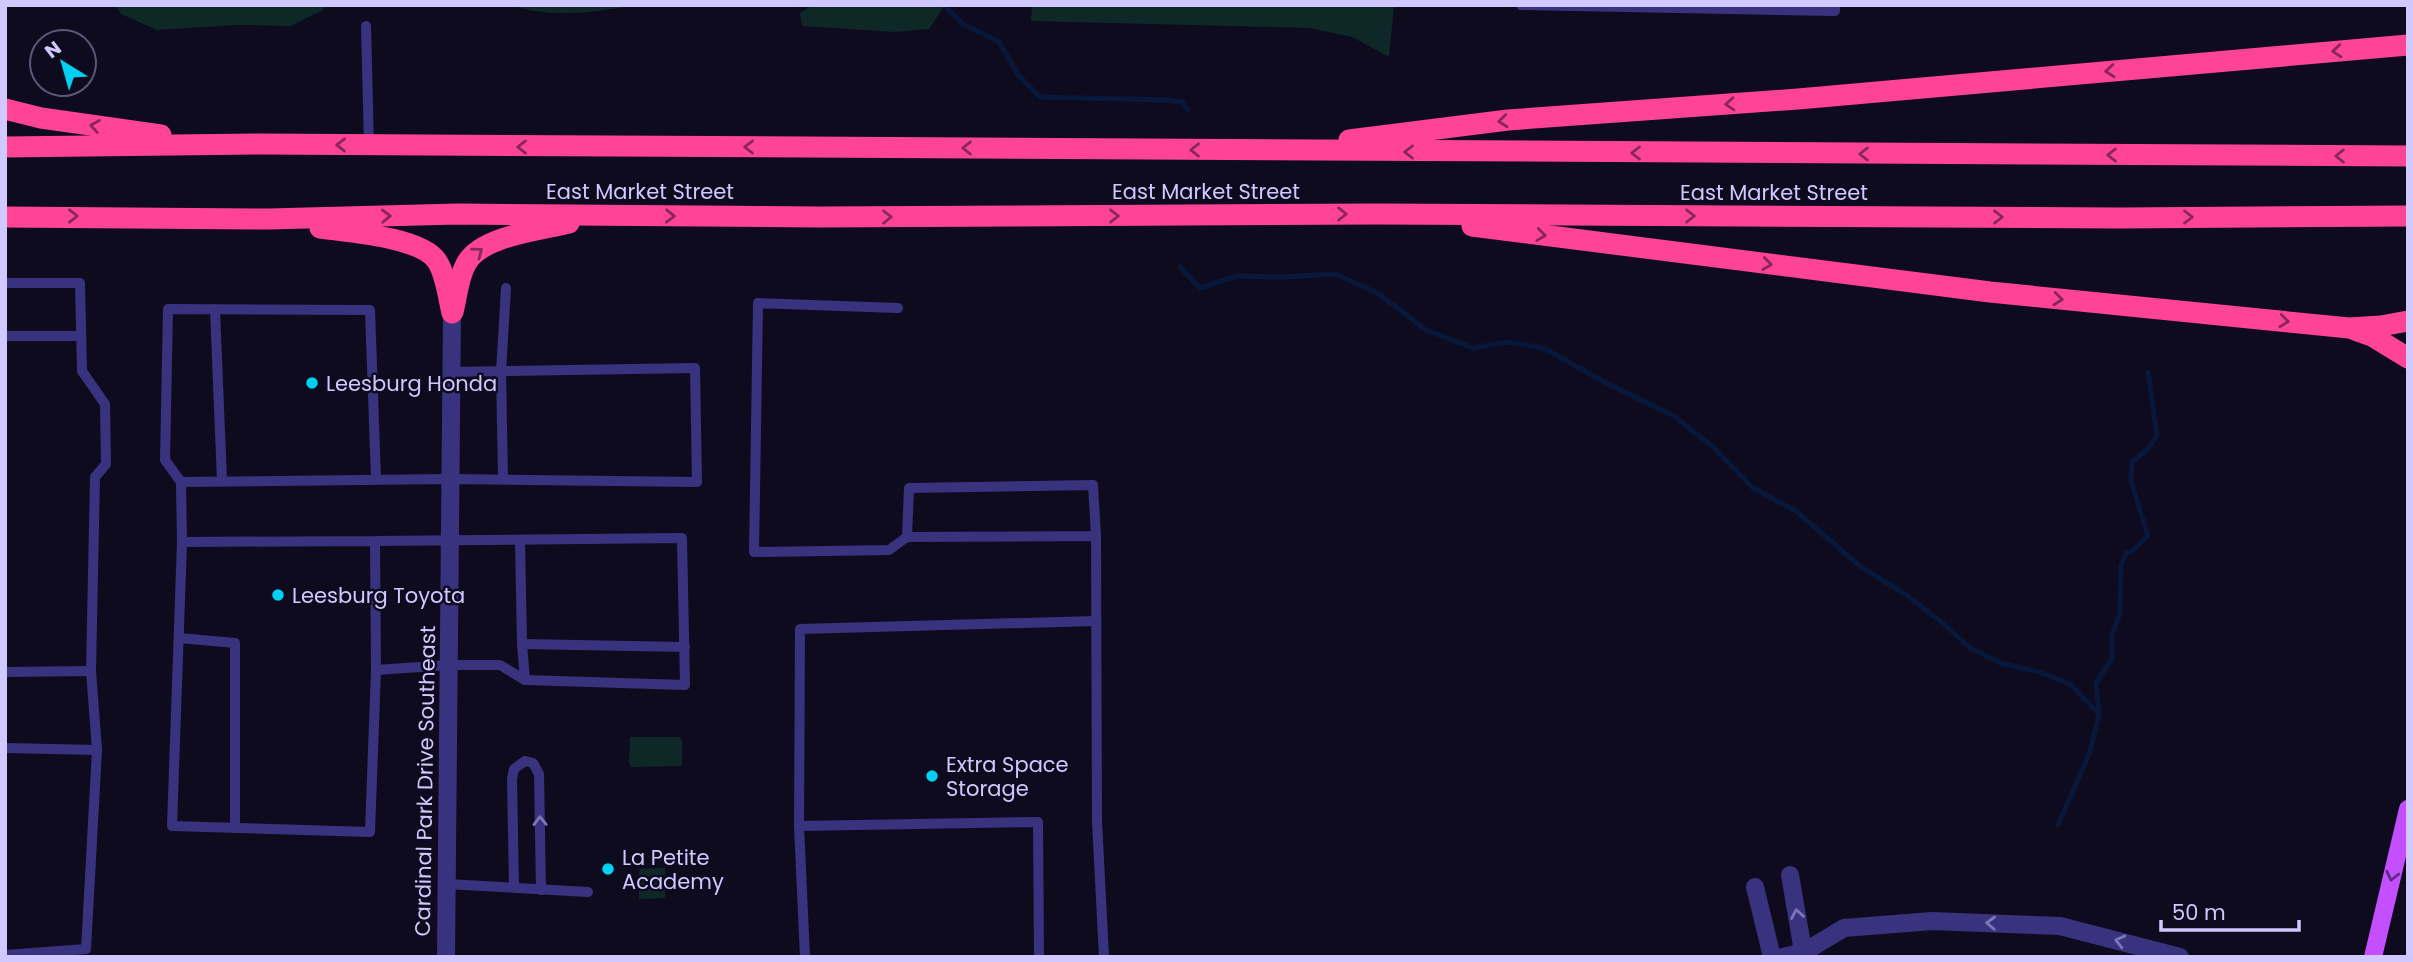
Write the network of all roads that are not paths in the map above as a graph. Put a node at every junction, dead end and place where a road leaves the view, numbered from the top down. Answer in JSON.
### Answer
{"nodes":[{"id":1,"x":1521,"y":5,"type":"edge"},
{"id":2,"x":1835,"y":5,"type":"edge"},
{"id":3,"x":1610,"y":6,"type":"edge"},
{"id":4,"x":366,"y":26,"type":"dead end"},
{"id":5,"x":2407,"y":45,"type":"edge"},
{"id":6,"x":5,"y":109,"type":"edge"},
{"id":7,"x":260,"y":144,"type":"junction"},
{"id":8,"x":369,"y":146,"type":"junction"},
{"id":9,"x":5,"y":147,"type":"edge"},
{"id":10,"x":1263,"y":151,"type":"junction"},
{"id":11,"x":2408,"y":156,"type":"edge"},
{"id":12,"x":1377,"y":214,"type":"junction"},
{"id":13,"x":602,"y":215,"type":"junction"},
{"id":14,"x":5,"y":216,"type":"edge"},
{"id":15,"x":2408,"y":216,"type":"edge"},
{"id":16,"x":269,"y":219,"type":"junction"},
{"id":17,"x":5,"y":283,"type":"edge"},
{"id":18,"x":506,"y":288,"type":"dead end"},
{"id":19,"x":898,"y":308,"type":"dead end"},
{"id":20,"x":215,"y":309,"type":"junction"},
{"id":21,"x":453,"y":313,"type":"junction"},
{"id":22,"x":2408,"y":321,"type":"edge"},
{"id":23,"x":2349,"y":328,"type":"junction"},
{"id":24,"x":5,"y":336,"type":"edge"},
{"id":25,"x":81,"y":336,"type":"junction"},
{"id":26,"x":2408,"y":358,"type":"edge"},
{"id":27,"x":451,"y":372,"type":"junction"},
{"id":28,"x":501,"y":372,"type":"junction"},
{"id":29,"x":450,"y":479,"type":"junction"},
{"id":30,"x":503,"y":479,"type":"junction"},
{"id":31,"x":376,"y":480,"type":"junction"},
{"id":32,"x":222,"y":481,"type":"junction"},
{"id":33,"x":181,"y":482,"type":"junction"},
{"id":34,"x":1096,"y":536,"type":"junction"},
{"id":35,"x":907,"y":537,"type":"junction"},
{"id":36,"x":449,"y":540,"type":"junction"},
{"id":37,"x":520,"y":540,"type":"junction"},
{"id":38,"x":375,"y":541,"type":"junction"},
{"id":39,"x":182,"y":542,"type":"junction"},
{"id":40,"x":1095,"y":621,"type":"junction"},
{"id":41,"x":179,"y":638,"type":"junction"},
{"id":42,"x":522,"y":644,"type":"junction"},
{"id":43,"x":685,"y":647,"type":"junction"},
{"id":44,"x":449,"y":665,"type":"junction"},
{"id":45,"x":376,"y":670,"type":"junction"},
{"id":46,"x":5,"y":671,"type":"edge"},
{"id":47,"x":91,"y":671,"type":"junction"},
{"id":48,"x":525,"y":680,"type":"junction"},
{"id":49,"x":5,"y":748,"type":"edge"},
{"id":50,"x":97,"y":750,"type":"junction"},
{"id":51,"x":2408,"y":809,"type":"edge"},
{"id":52,"x":799,"y":826,"type":"junction"},
{"id":53,"x":235,"y":828,"type":"junction"},
{"id":54,"x":1790,"y":875,"type":"dead end"},
{"id":55,"x":447,"y":884,"type":"junction"},
{"id":56,"x":514,"y":887,"type":"junction"},
{"id":57,"x":1755,"y":887,"type":"dead end"},
{"id":58,"x":541,"y":890,"type":"junction"},
{"id":59,"x":588,"y":892,"type":"dead end"},
{"id":60,"x":5,"y":955,"type":"edge"},
{"id":61,"x":1808,"y":955,"type":"edge"},
{"id":62,"x":446,"y":957,"type":"edge"},
{"id":63,"x":806,"y":957,"type":"edge"},
{"id":64,"x":1038,"y":957,"type":"edge"},
{"id":65,"x":1104,"y":957,"type":"edge"},
{"id":66,"x":1772,"y":957,"type":"edge"},
{"id":67,"x":1783,"y":957,"type":"edge"},
{"id":68,"x":2180,"y":957,"type":"edge"},
{"id":69,"x":2373,"y":957,"type":"edge"}],
"edges":[{"from":1,"to":3,"type":"lane"},
{"from":2,"to":3,"type":"lane"},
{"from":4,"to":8,"type":"lane"},
{"from":5,"to":10,"type":"highway","one_way":true},
{"from":7,"to":6,"type":"highway","one_way":true},
{"from":8,"to":7,"type":"highway","name":"East Market Street","one_way":true},
{"from":7,"to":9,"type":"highway","name":"East Market Street"},
{"from":10,"to":8,"type":"highway","name":"East Market Street","one_way":true},
{"from":11,"to":10,"type":"highway","name":"East Market Street","one_way":true},
{"from":13,"to":12,"type":"highway","name":"East Market Street","one_way":true},
{"from":12,"to":15,"type":"highway","name":"East Market Street","one_way":true},
{"from":12,"to":23,"type":"highway","one_way":true},
{"from":16,"to":13,"type":"highway","name":"East Market Street","one_way":true},
{"from":21,"to":13,"type":"highway","one_way":true},
{"from":14,"to":16,"type":"highway","name":"East Market Street","one_way":true},
{"from":16,"to":21,"type":"highway"},
{"from":17,"to":25,"type":"lane"},
{"from":18,"to":28,"type":"lane"},
{"from":19,"to":35,"type":"lane"},
{"from":20,"to":31,"type":"lane"},
{"from":20,"to":32,"type":"lane"},
{"from":20,"to":33,"type":"lane"},
{"from":21,"to":27,"type":"street","name":"Cardinal Park Drive Southeast"},
{"from":22,"to":23,"type":"highway"},
{"from":23,"to":26,"type":"highway"},
{"from":24,"to":25,"type":"lane"},
{"from":25,"to":47,"type":"lane"},
{"from":27,"to":28,"type":"lane"},
{"from":27,"to":29,"type":"street","name":"Cardinal Park Drive Southeast"},
{"from":28,"to":30,"type":"lane"},
{"from":28,"to":30,"type":"lane"},
{"from":29,"to":30,"type":"lane"},
{"from":29,"to":31,"type":"lane"},
{"from":29,"to":36,"type":"street","name":"Cardinal Park Drive Southeast"},
{"from":31,"to":32,"type":"lane"},
{"from":32,"to":33,"type":"lane"},
{"from":33,"to":39,"type":"lane"},
{"from":34,"to":35,"type":"lane"},
{"from":34,"to":35,"type":"lane"},
{"from":34,"to":40,"type":"lane"},
{"from":36,"to":37,"type":"lane"},
{"from":36,"to":38,"type":"lane"},
{"from":36,"to":44,"type":"street","name":"Cardinal Park Drive Southeast"},
{"from":37,"to":42,"type":"lane"},
{"from":37,"to":43,"type":"lane"},
{"from":38,"to":39,"type":"lane"},
{"from":38,"to":45,"type":"lane"},
{"from":39,"to":41,"type":"lane"},
{"from":40,"to":52,"type":"lane"},
{"from":40,"to":65,"type":"lane"},
{"from":41,"to":53,"type":"lane"},
{"from":41,"to":53,"type":"lane"},
{"from":42,"to":43,"type":"lane"},
{"from":42,"to":48,"type":"lane"},
{"from":43,"to":48,"type":"lane"},
{"from":44,"to":45,"type":"lane"},
{"from":44,"to":48,"type":"lane"},
{"from":44,"to":55,"type":"street","name":"Cardinal Park Drive Southeast"},
{"from":45,"to":53,"type":"lane"},
{"from":46,"to":47,"type":"lane"},
{"from":47,"to":50,"type":"lane"},
{"from":49,"to":50,"type":"lane"},
{"from":50,"to":60,"type":"lane"},
{"from":51,"to":69,"type":"main road","one_way":true},
{"from":52,"to":63,"type":"lane"},
{"from":52,"to":64,"type":"lane"},
{"from":61,"to":54,"type":"street","one_way":true},
{"from":55,"to":56,"type":"lane"},
{"from":55,"to":62,"type":"street","name":"Cardinal Park Drive Southeast"},
{"from":56,"to":58,"type":"lane"},
{"from":58,"to":56,"type":"lane","one_way":true},
{"from":57,"to":66,"type":"street"},
{"from":58,"to":59,"type":"lane"},
{"from":61,"to":67,"type":"street"},
{"from":68,"to":61,"type":"street","one_way":true}]}
